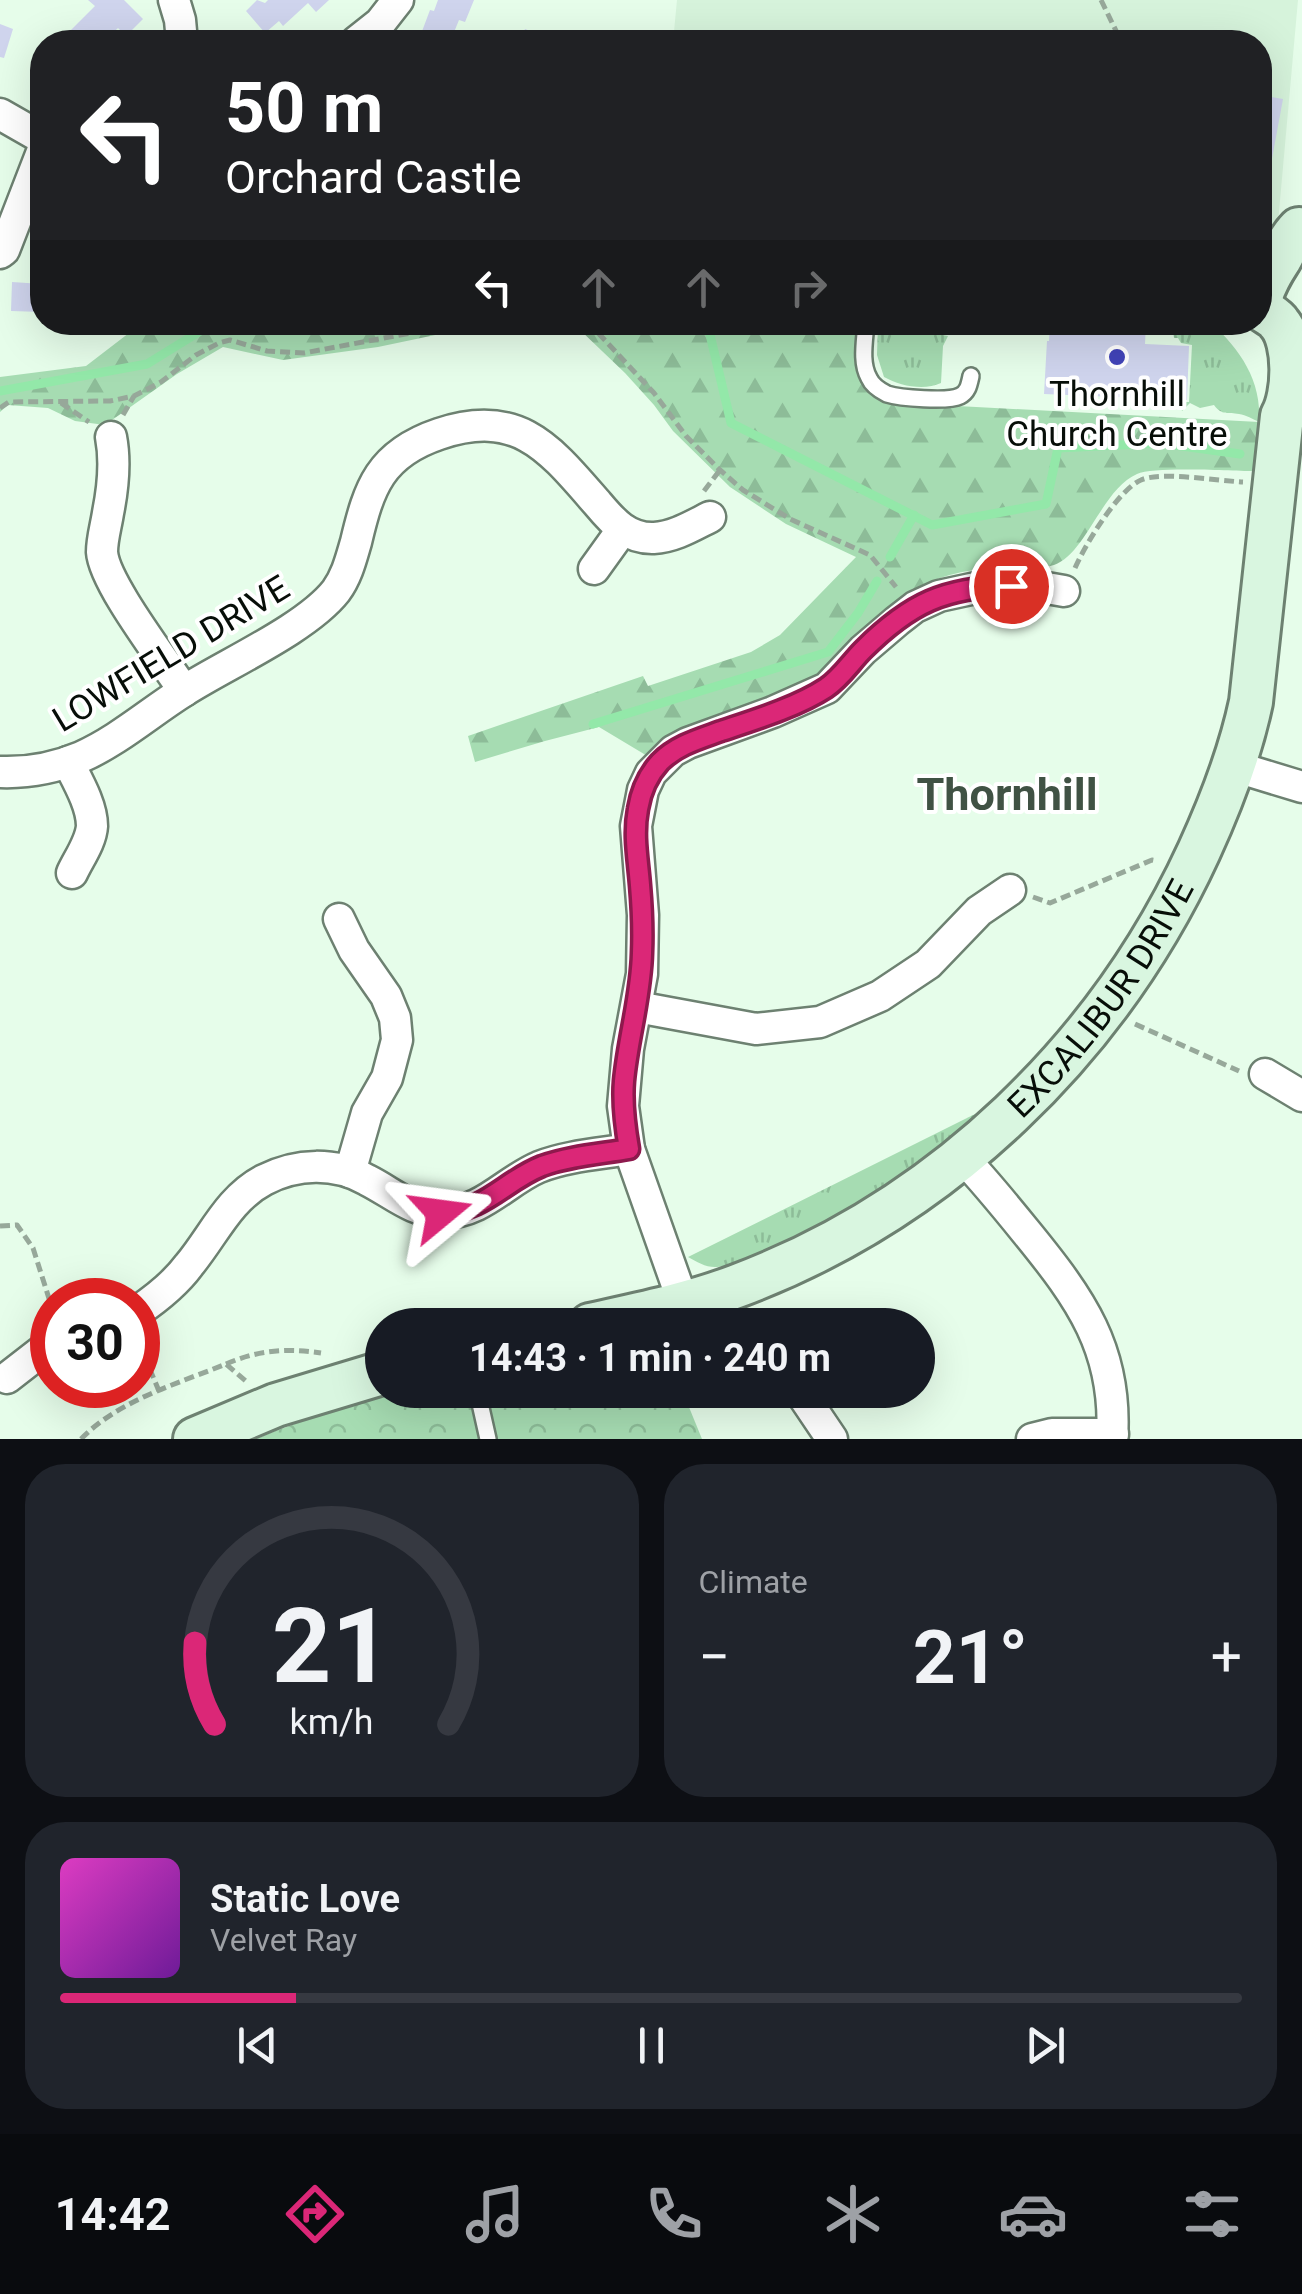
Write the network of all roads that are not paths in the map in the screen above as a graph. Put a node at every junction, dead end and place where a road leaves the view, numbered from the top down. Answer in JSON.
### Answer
{"nodes":[{"id":1,"x":174,"y":0,"type":"edge"},
{"id":2,"x":398,"y":0,"type":"edge"},
{"id":3,"x":181,"y":30,"type":"edge"},
{"id":4,"x":370,"y":30,"type":"edge"},
{"id":5,"x":0,"y":114,"type":"edge"},
{"id":6,"x":30,"y":131,"type":"edge"},
{"id":7,"x":30,"y":183,"type":"edge"},
{"id":8,"x":1301,"y":231,"type":"edge"},
{"id":9,"x":0,"y":253,"type":"edge"},
{"id":10,"x":1272,"y":270,"type":"edge"},
{"id":11,"x":1272,"y":315,"type":"edge"},
{"id":12,"x":865,"y":335,"type":"edge"},
{"id":13,"x":1253,"y":335,"type":"edge"},
{"id":14,"x":971,"y":376,"type":"dead end"},
{"id":15,"x":1282,"y":416,"type":"junction"},
{"id":16,"x":111,"y":437,"type":"road end"},
{"id":17,"x":710,"y":517,"type":"dead end"},
{"id":18,"x":622,"y":530,"type":"junction"},
{"id":19,"x":594,"y":569,"type":"dead end"},
{"id":20,"x":1064,"y":591,"type":"road end"},
{"id":21,"x":184,"y":691,"type":"junction"},
{"id":22,"x":68,"y":762,"type":"junction"},
{"id":23,"x":1233,"y":766,"type":"junction"},
{"id":24,"x":0,"y":772,"type":"edge"},
{"id":25,"x":1302,"y":787,"type":"edge"},
{"id":26,"x":72,"y":873,"type":"dead end"},
{"id":27,"x":1010,"y":890,"type":"road end"},
{"id":28,"x":340,"y":919,"type":"dead end"},
{"id":29,"x":637,"y":1007,"type":"junction"},
{"id":30,"x":1266,"y":1074,"type":"road end"},
{"id":31,"x":1302,"y":1096,"type":"edge"},
{"id":32,"x":629,"y":1149,"type":"junction"},
{"id":33,"x":962,"y":1157,"type":"junction"},
{"id":34,"x":350,"y":1172,"type":"junction"},
{"id":35,"x":160,"y":1294,"type":"edge"},
{"id":36,"x":683,"y":1302,"type":"junction"},
{"id":37,"x":659,"y":1308,"type":"edge"},
{"id":38,"x":30,"y":1360,"type":"edge"},
{"id":39,"x":7,"y":1378,"type":"dead end"},
{"id":40,"x":365,"y":1378,"type":"edge"},
{"id":41,"x":481,"y":1408,"type":"edge"},
{"id":42,"x":811,"y":1408,"type":"edge"},
{"id":43,"x":1112,"y":1437,"type":"edge"},
{"id":44,"x":195,"y":1439,"type":"edge"},
{"id":45,"x":488,"y":1439,"type":"edge"},
{"id":46,"x":832,"y":1439,"type":"edge"},
{"id":47,"x":1032,"y":1439,"type":"edge"}],
"edges":[{"from":1,"to":3,"type":"street"},
{"from":2,"to":4,"type":"street"},
{"from":5,"to":6,"type":"street"},
{"from":7,"to":9,"type":"street"},
{"from":8,"to":10,"type":"street","name":"EXCALIBUR DRIVE"},
{"from":11,"to":15,"type":"street","name":"EXCALIBUR DRIVE"},
{"from":12,"to":14,"type":"lane"},
{"from":13,"to":15,"type":"street","name":"EXCALIBUR DRIVE"},
{"from":15,"to":23,"type":"street","name":"EXCALIBUR DRIVE"},
{"from":16,"to":21,"type":"street"},
{"from":17,"to":18,"type":"street"},
{"from":18,"to":19,"type":"street"},
{"from":18,"to":21,"type":"street","name":"LOWFIELD DRIVE"},
{"from":20,"to":29,"type":"street"},
{"from":21,"to":22,"type":"street","name":"LOWFIELD DRIVE"},
{"from":22,"to":24,"type":"street","name":"LOWFIELD DRIVE"},
{"from":22,"to":26,"type":"street"},
{"from":23,"to":25,"type":"street"},
{"from":23,"to":33,"type":"street","name":"EXCALIBUR DRIVE"},
{"from":27,"to":29,"type":"street"},
{"from":28,"to":34,"type":"street"},
{"from":29,"to":32,"type":"street"},
{"from":30,"to":31,"type":"street"},
{"from":32,"to":34,"type":"street"},
{"from":32,"to":36,"type":"street"},
{"from":33,"to":36,"type":"street","name":"EXCALIBUR DRIVE"},
{"from":33,"to":43,"type":"street"},
{"from":34,"to":35,"type":"street"},
{"from":36,"to":37,"type":"street","name":"EXCALIBUR DRIVE"},
{"from":38,"to":39,"type":"street"},
{"from":40,"to":44,"type":"street"},
{"from":41,"to":45,"type":"lane"},
{"from":42,"to":46,"type":"street"},
{"from":43,"to":47,"type":"street"}]}
